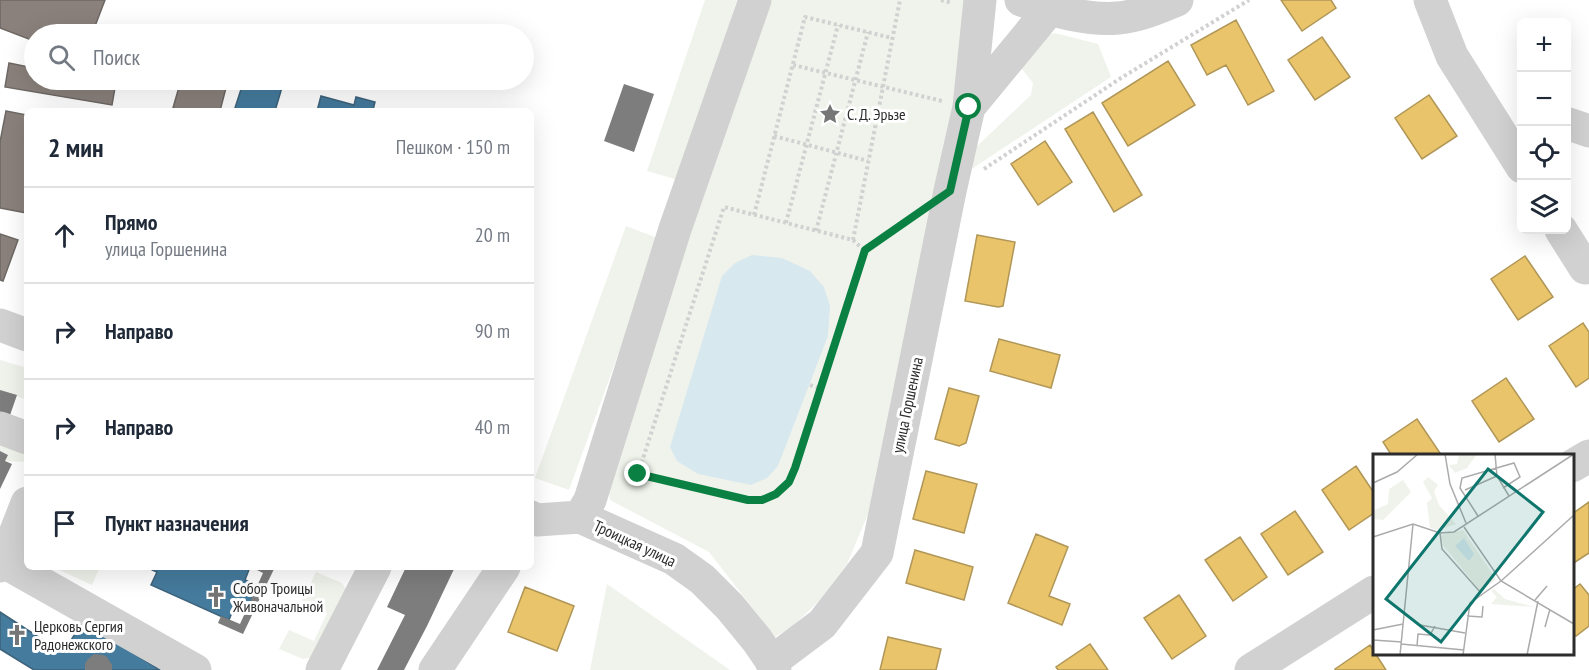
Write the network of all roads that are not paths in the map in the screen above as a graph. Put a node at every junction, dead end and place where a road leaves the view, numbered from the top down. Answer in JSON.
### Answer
{"nodes":[{"id":1,"x":755,"y":0,"type":"edge"},
{"id":2,"x":980,"y":0,"type":"edge"},
{"id":3,"x":1177,"y":0,"type":"edge"},
{"id":4,"x":1430,"y":0,"type":"edge"},
{"id":5,"x":1035,"y":5,"type":"edge"},
{"id":6,"x":969,"y":107,"type":"junction"},
{"id":7,"x":1571,"y":125,"type":"edge"},
{"id":8,"x":1589,"y":131,"type":"edge"},
{"id":9,"x":1517,"y":148,"type":"edge"},
{"id":10,"x":1564,"y":234,"type":"edge"},
{"id":11,"x":1586,"y":268,"type":"dead end"},
{"id":12,"x":0,"y":325,"type":"edge"},
{"id":13,"x":24,"y":334,"type":"edge"},
{"id":14,"x":0,"y":428,"type":"edge"},
{"id":15,"x":24,"y":437,"type":"edge"},
{"id":16,"x":1589,"y":456,"type":"edge"},
{"id":17,"x":1574,"y":465,"type":"edge"},
{"id":18,"x":24,"y":510,"type":"edge"},
{"id":19,"x":580,"y":517,"type":"junction"},
{"id":20,"x":534,"y":522,"type":"edge"},
{"id":21,"x":2,"y":564,"type":"edge"},
{"id":22,"x":373,"y":570,"type":"edge"},
{"id":23,"x":502,"y":570,"type":"edge"},
{"id":24,"x":1373,"y":593,"type":"edge"},
{"id":25,"x":773,"y":665,"type":"edge"},
{"id":26,"x":195,"y":670,"type":"edge"},
{"id":27,"x":322,"y":670,"type":"edge"},
{"id":28,"x":435,"y":670,"type":"edge"},
{"id":29,"x":1251,"y":670,"type":"edge"}],
"edges":[{"from":1,"to":19,"type":"street"},
{"from":2,"to":6,"type":"street","name":"улица Горшенина"},
{"from":3,"to":5,"type":"street"},
{"from":4,"to":9,"type":"street"},
{"from":5,"to":6,"type":"street","name":"улица Горшенина"},
{"from":6,"to":25,"type":"street","name":"улица Горшенина"},
{"from":7,"to":8,"type":"street"},
{"from":10,"to":11,"type":"street"},
{"from":12,"to":13,"type":"street"},
{"from":14,"to":15,"type":"street"},
{"from":16,"to":17,"type":"street"},
{"from":18,"to":21,"type":"street"},
{"from":19,"to":20,"type":"street","name":"Троицкая улица"},
{"from":19,"to":25,"type":"street","name":"Троицкая улица"},
{"from":21,"to":26,"type":"street"},
{"from":22,"to":27,"type":"street"},
{"from":23,"to":28,"type":"street"},
{"from":24,"to":29,"type":"street"}]}
